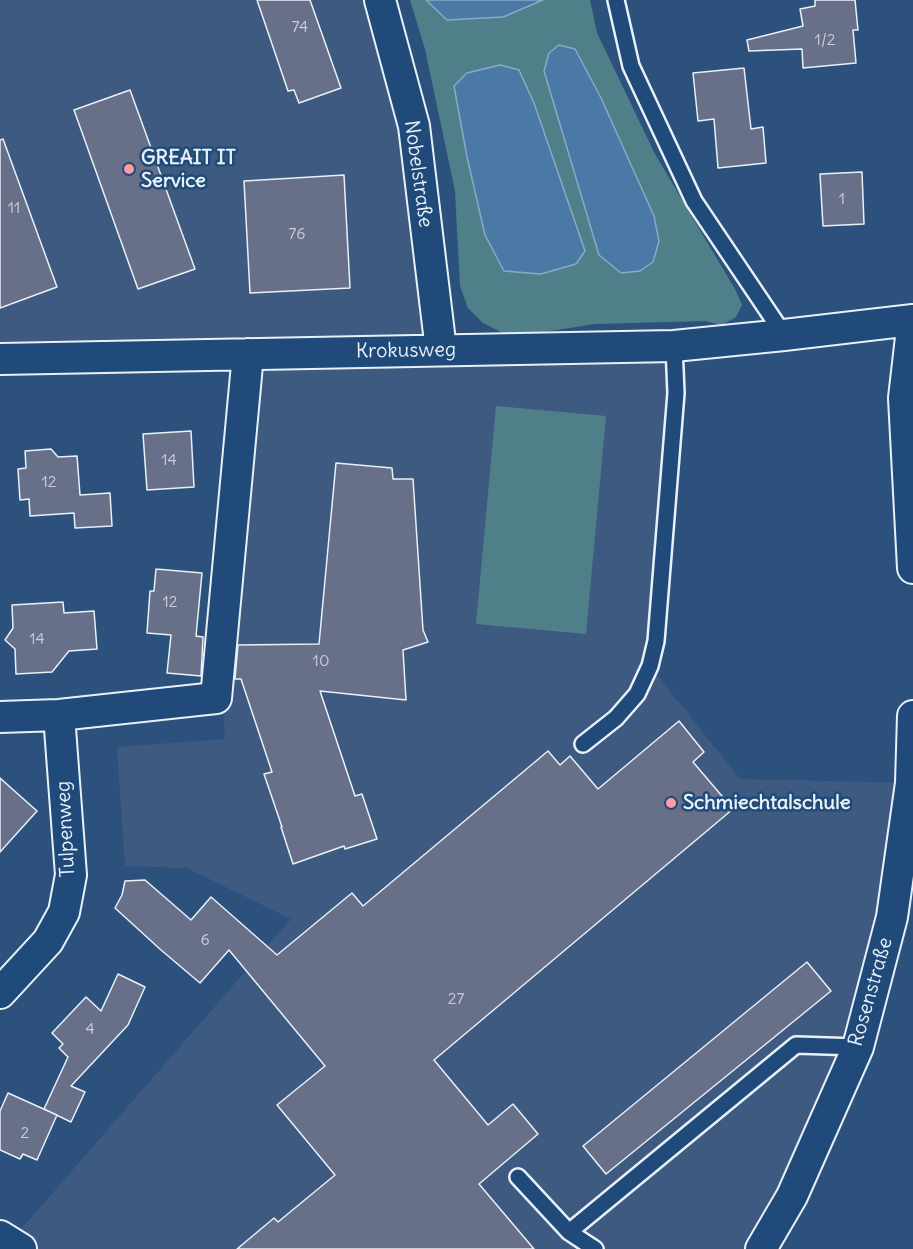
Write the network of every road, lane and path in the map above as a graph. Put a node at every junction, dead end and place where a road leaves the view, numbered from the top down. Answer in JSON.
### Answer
{"nodes":[{"id":1,"x":380,"y":0,"type":"edge"},
{"id":2,"x":616,"y":0,"type":"edge"},
{"id":3,"x":913,"y":320,"type":"edge"},
{"id":4,"x":798,"y":333,"type":"junction"},
{"id":5,"x":674,"y":346,"type":"junction"},
{"id":6,"x":441,"y":350,"type":"junction"},
{"id":7,"x":248,"y":354,"type":"junction"},
{"id":8,"x":0,"y":359,"type":"edge"},
{"id":9,"x":913,"y":568,"type":"edge"},
{"id":10,"x":59,"y":715,"type":"junction"},
{"id":11,"x":913,"y":716,"type":"edge"},
{"id":12,"x":0,"y":717,"type":"edge"},
{"id":13,"x":584,"y":744,"type":"dead end"},
{"id":14,"x":0,"y":993,"type":"edge"},
{"id":15,"x":858,"y":1047,"type":"junction"},
{"id":16,"x":518,"y":1177,"type":"dead end"},
{"id":17,"x":569,"y":1232,"type":"junction"},
{"id":18,"x":0,"y":1236,"type":"edge"},
{"id":19,"x":21,"y":1249,"type":"edge"},
{"id":20,"x":596,"y":1249,"type":"edge"},
{"id":21,"x":761,"y":1249,"type":"edge"}],
"edges":[{"from":1,"to":6,"type":"street","name":"Nobelstraße"},
{"from":2,"to":4,"type":"lane"},
{"from":3,"to":4,"type":"street","name":"Krokusweg"},
{"from":3,"to":9,"type":"street"},
{"from":4,"to":5,"type":"street","name":"Krokusweg"},
{"from":5,"to":6,"type":"street","name":"Krokusweg"},
{"from":5,"to":13,"type":"lane"},
{"from":6,"to":7,"type":"street","name":"Krokusweg"},
{"from":7,"to":8,"type":"street","name":"Krokusweg"},
{"from":7,"to":10,"type":"street"},
{"from":10,"to":12,"type":"street"},
{"from":10,"to":14,"type":"street","name":"Tulpenweg"},
{"from":11,"to":15,"type":"street","name":"Rosenstraße"},
{"from":15,"to":17,"type":"lane"},
{"from":15,"to":21,"type":"street","name":"Rosenstraße"},
{"from":16,"to":17,"type":"lane"},
{"from":17,"to":20,"type":"lane"},
{"from":18,"to":19,"type":"street"}]}
